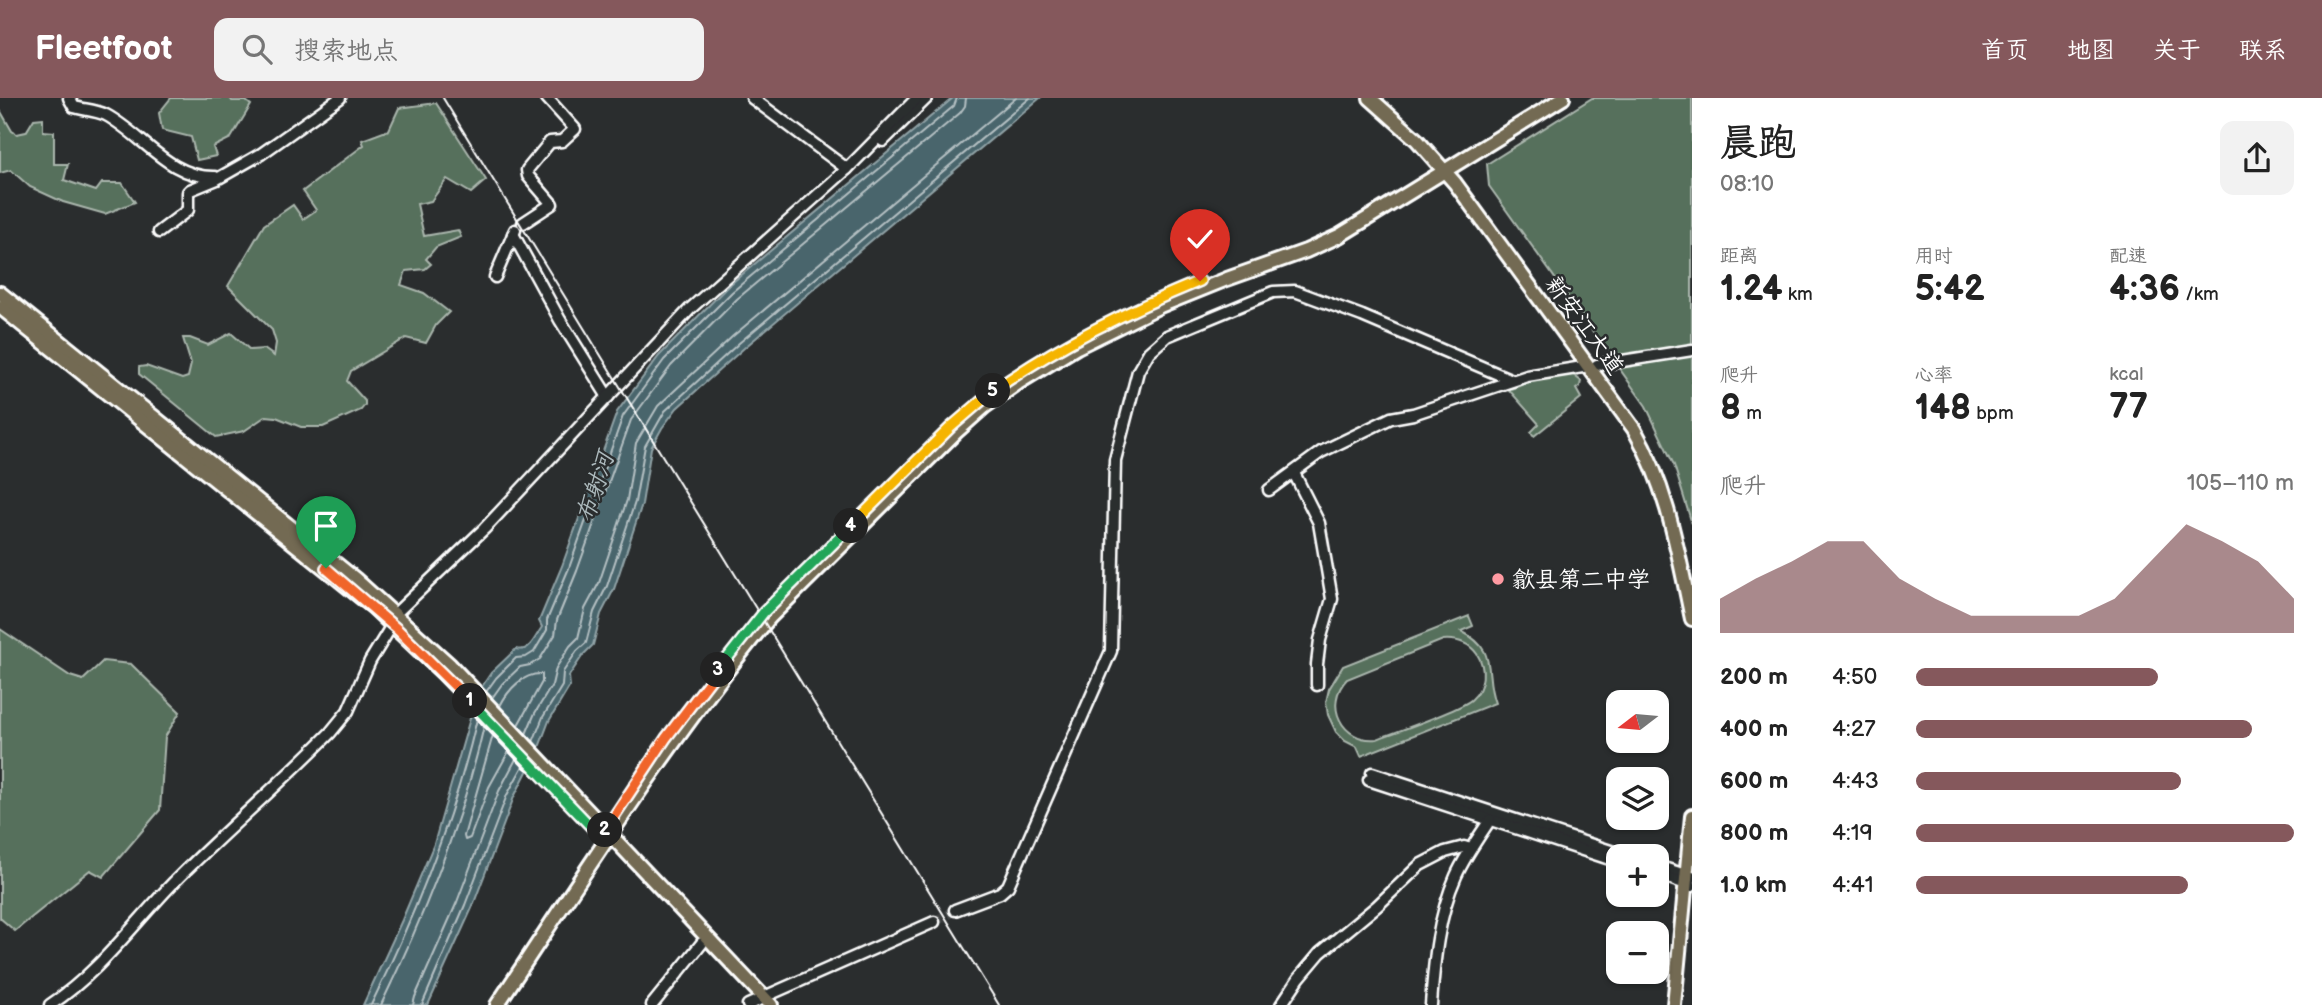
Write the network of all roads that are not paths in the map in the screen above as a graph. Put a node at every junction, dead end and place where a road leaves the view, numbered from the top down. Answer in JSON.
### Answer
{"nodes":[{"id":1,"x":69,"y":98,"type":"edge"},
{"id":2,"x":340,"y":98,"type":"edge"},
{"id":3,"x":547,"y":98,"type":"edge"},
{"id":4,"x":752,"y":98,"type":"edge"},
{"id":5,"x":917,"y":98,"type":"edge"},
{"id":6,"x":927,"y":98,"type":"edge"},
{"id":7,"x":1370,"y":98,"type":"edge"},
{"id":8,"x":1382,"y":98,"type":"edge"},
{"id":9,"x":1549,"y":98,"type":"edge"},
{"id":10,"x":1563,"y":98,"type":"edge"},
{"id":11,"x":1446,"y":167,"type":"junction"},
{"id":12,"x":847,"y":169,"type":"junction"},
{"id":13,"x":222,"y":176,"type":"junction"},
{"id":14,"x":517,"y":229,"type":"junction"},
{"id":15,"x":159,"y":232,"type":"dead end"},
{"id":16,"x":495,"y":277,"type":"dead end"},
{"id":17,"x":0,"y":293,"type":"edge"},
{"id":18,"x":0,"y":307,"type":"edge"},
{"id":19,"x":1692,"y":351,"type":"edge"},
{"id":20,"x":1593,"y":366,"type":"junction"},
{"id":21,"x":1512,"y":380,"type":"junction"},
{"id":22,"x":608,"y":397,"type":"junction"},
{"id":23,"x":1294,"y":473,"type":"junction"},
{"id":24,"x":1269,"y":490,"type":"dead end"},
{"id":25,"x":1692,"y":584,"type":"edge"},
{"id":26,"x":394,"y":619,"type":"junction"},
{"id":27,"x":1692,"y":619,"type":"edge"},
{"id":28,"x":1317,"y":685,"type":"dead end"},
{"id":29,"x":1692,"y":816,"type":"edge"},
{"id":30,"x":1490,"y":820,"type":"junction"},
{"id":31,"x":605,"y":836,"type":"junction"},
{"id":32,"x":1470,"y":849,"type":"junction"},
{"id":33,"x":1606,"y":850,"type":"edge"},
{"id":34,"x":1606,"y":858,"type":"edge"},
{"id":35,"x":1669,"y":872,"type":"edge"},
{"id":36,"x":1669,"y":877,"type":"edge"},
{"id":37,"x":1690,"y":883,"type":"edge"},
{"id":38,"x":955,"y":910,"type":"tunnel mouth"},
{"id":39,"x":934,"y":922,"type":"tunnel mouth"},
{"id":40,"x":702,"y":943,"type":"junction"},
{"id":41,"x":760,"y":1003,"type":"edge"},
{"id":42,"x":50,"y":1005,"type":"edge"},
{"id":43,"x":488,"y":1005,"type":"edge"},
{"id":44,"x":497,"y":1005,"type":"edge"},
{"id":45,"x":652,"y":1005,"type":"edge"},
{"id":46,"x":1281,"y":1005,"type":"edge"},
{"id":47,"x":1431,"y":1005,"type":"edge"},
{"id":48,"x":1674,"y":1005,"type":"edge"},
{"id":49,"x":1681,"y":1005,"type":"edge"}],
"edges":[{"from":1,"to":13,"type":"street"},
{"from":2,"to":13,"type":"street"},
{"from":3,"to":14,"type":"street"},
{"from":4,"to":12,"type":"street"},
{"from":5,"to":12,"type":"street"},
{"from":6,"to":12,"type":"street"},
{"from":7,"to":11,"type":"main road","name":"新安江大道"},
{"from":8,"to":11,"type":"main road","name":"新安江大道"},
{"from":9,"to":11,"type":"main road"},
{"from":10,"to":11,"type":"main road"},
{"from":11,"to":20,"type":"main road","name":"新安江大道"},
{"from":11,"to":31,"type":"main road"},
{"from":12,"to":22,"type":"street"},
{"from":13,"to":15,"type":"street"},
{"from":14,"to":16,"type":"street"},
{"from":14,"to":22,"type":"street"},
{"from":17,"to":26,"type":"main road"},
{"from":18,"to":26,"type":"main road"},
{"from":19,"to":20,"type":"street"},
{"from":20,"to":21,"type":"street"},
{"from":20,"to":25,"type":"main road","name":"新安江大道"},
{"from":20,"to":27,"type":"main road","name":"新安江大道"},
{"from":21,"to":23,"type":"street"},
{"from":21,"to":38,"type":"street"},
{"from":22,"to":26,"type":"street"},
{"from":23,"to":24,"type":"street"},
{"from":23,"to":28,"type":"street"},
{"from":26,"to":31,"type":"main road"},
{"from":26,"to":42,"type":"street"},
{"from":29,"to":37,"type":"main road"},
{"from":30,"to":32,"type":"street"},
{"from":30,"to":33,"type":"street"},
{"from":30,"to":34,"type":"street"},
{"from":31,"to":40,"type":"main road"},
{"from":31,"to":41,"type":"main road"},
{"from":31,"to":43,"type":"main road"},
{"from":31,"to":44,"type":"main road"},
{"from":32,"to":46,"type":"street"},
{"from":32,"to":47,"type":"street"},
{"from":35,"to":37,"type":"street"},
{"from":36,"to":37,"type":"street"},
{"from":37,"to":48,"type":"main road"},
{"from":37,"to":49,"type":"main road"},
{"from":39,"to":41,"type":"street"},
{"from":40,"to":41,"type":"main road"},
{"from":40,"to":45,"type":"street"}]}
